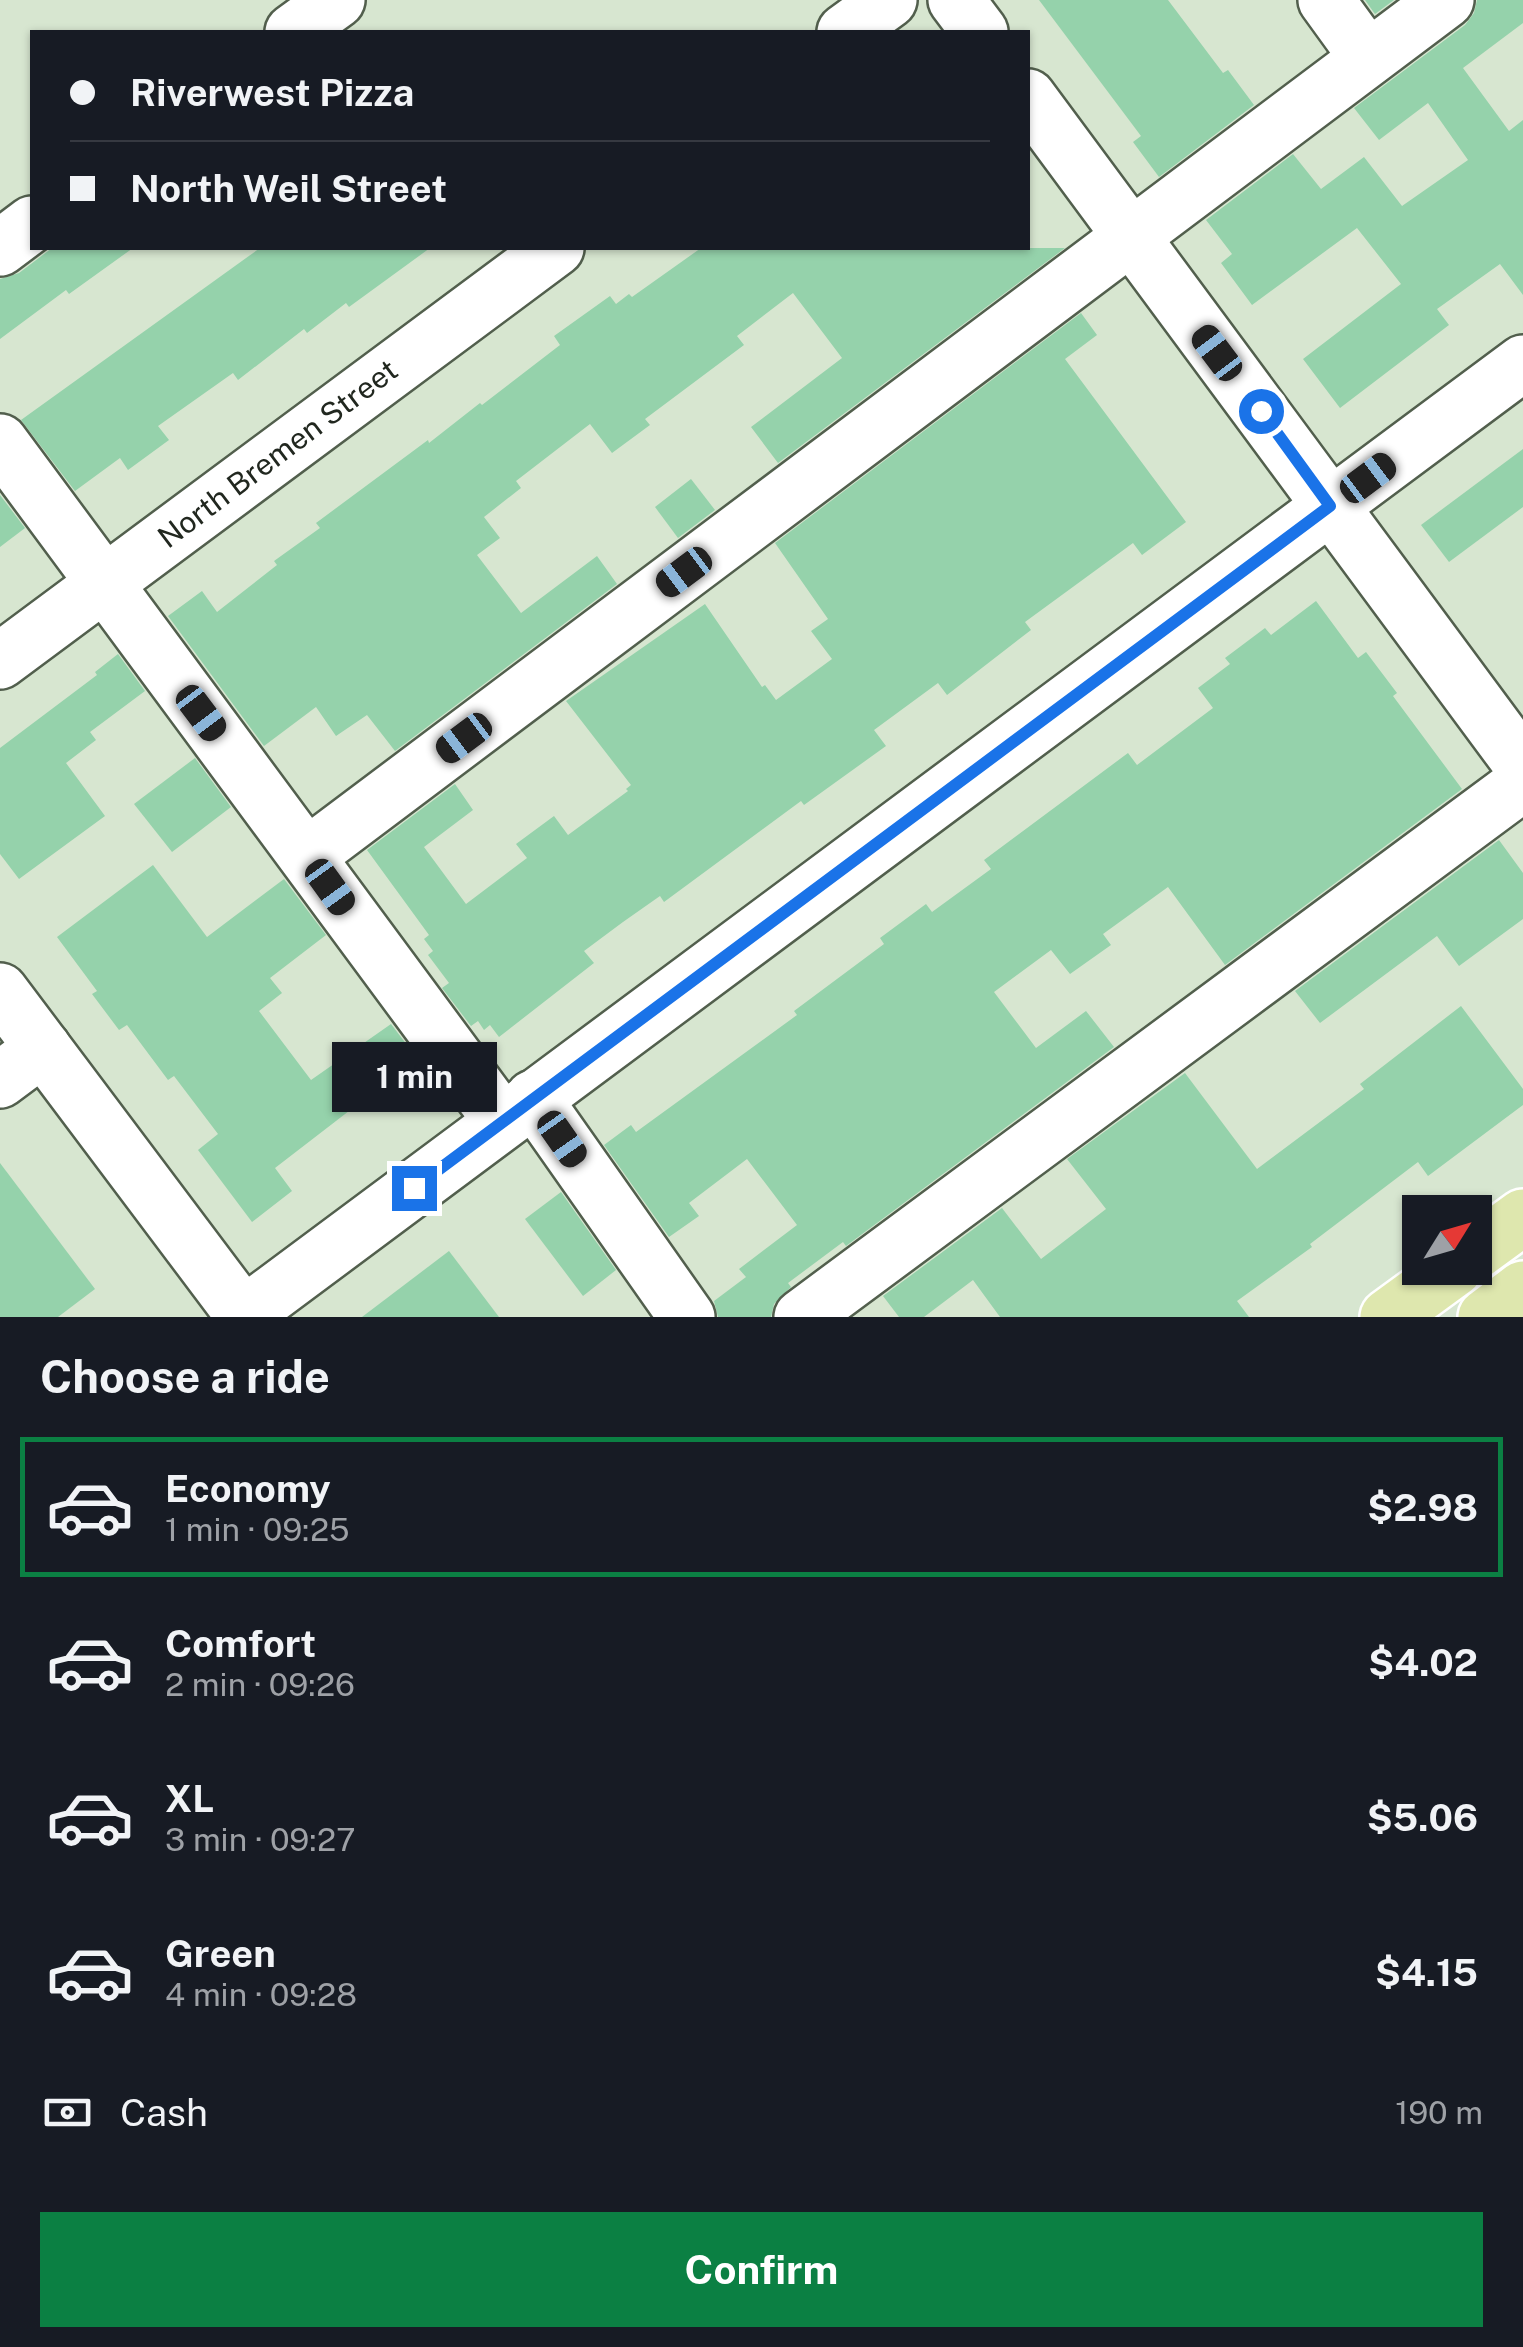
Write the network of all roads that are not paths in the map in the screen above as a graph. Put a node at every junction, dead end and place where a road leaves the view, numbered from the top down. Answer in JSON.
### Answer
{"nodes":[{"id":1,"x":336,"y":0,"type":"edge"},
{"id":2,"x":889,"y":0,"type":"edge"},
{"id":3,"x":956,"y":0,"type":"edge"},
{"id":4,"x":1326,"y":0,"type":"edge"},
{"id":5,"x":1446,"y":0,"type":"edge"},
{"id":6,"x":295,"y":30,"type":"edge"},
{"id":7,"x":848,"y":30,"type":"edge"},
{"id":8,"x":978,"y":30,"type":"edge"},
{"id":9,"x":1368,"y":58,"type":"junction"},
{"id":10,"x":1030,"y":100,"type":"edge"},
{"id":11,"x":30,"y":226,"type":"edge"},
{"id":12,"x":1130,"y":236,"type":"junction"},
{"id":13,"x":0,"y":248,"type":"edge"},
{"id":14,"x":553,"y":250,"type":"edge"},
{"id":15,"x":1523,"y":363,"type":"edge"},
{"id":16,"x":0,"y":442,"type":"edge"},
{"id":17,"x":1330,"y":506,"type":"junction"},
{"id":18,"x":105,"y":583,"type":"junction"},
{"id":19,"x":0,"y":661,"type":"edge"},
{"id":20,"x":1523,"y":766,"type":"edge"},
{"id":21,"x":1523,"y":784,"type":"edge"},
{"id":22,"x":307,"y":856,"type":"junction"},
{"id":23,"x":0,"y":990,"type":"edge"},
{"id":24,"x":43,"y":1048,"type":"junction"},
{"id":25,"x":0,"y":1080,"type":"edge"},
{"id":26,"x":518,"y":1110,"type":"junction"},
{"id":27,"x":1523,"y":1217,"type":"edge"},
{"id":28,"x":1492,"y":1240,"type":"edge"},
{"id":29,"x":1431,"y":1285,"type":"edge"},
{"id":30,"x":1523,"y":1289,"type":"edge"},
{"id":31,"x":243,"y":1316,"type":"edge"},
{"id":32,"x":686,"y":1317,"type":"edge"},
{"id":33,"x":802,"y":1317,"type":"edge"},
{"id":34,"x":1388,"y":1317,"type":"edge"},
{"id":35,"x":1486,"y":1317,"type":"edge"}],
"edges":[{"from":1,"to":6,"type":"street"},
{"from":2,"to":7,"type":"street"},
{"from":3,"to":8,"type":"street"},
{"from":4,"to":9,"type":"street"},
{"from":5,"to":9,"type":"street"},
{"from":9,"to":12,"type":"street"},
{"from":10,"to":12,"type":"street"},
{"from":11,"to":13,"type":"street"},
{"from":12,"to":17,"type":"street"},
{"from":12,"to":22,"type":"street"},
{"from":14,"to":18,"type":"street","name":"North Bremen Street"},
{"from":15,"to":17,"type":"street"},
{"from":16,"to":18,"type":"street"},
{"from":17,"to":20,"type":"street"},
{"from":17,"to":26,"type":"street"},
{"from":18,"to":19,"type":"street","name":"North Bremen Street"},
{"from":18,"to":22,"type":"street"},
{"from":21,"to":33,"type":"street"},
{"from":22,"to":26,"type":"street"},
{"from":23,"to":24,"type":"street"},
{"from":24,"to":25,"type":"street"},
{"from":24,"to":31,"type":"street"},
{"from":26,"to":31,"type":"street"},
{"from":26,"to":32,"type":"street"},
{"from":27,"to":28,"type":"main road"},
{"from":29,"to":34,"type":"main road"},
{"from":30,"to":35,"type":"main road"}]}
